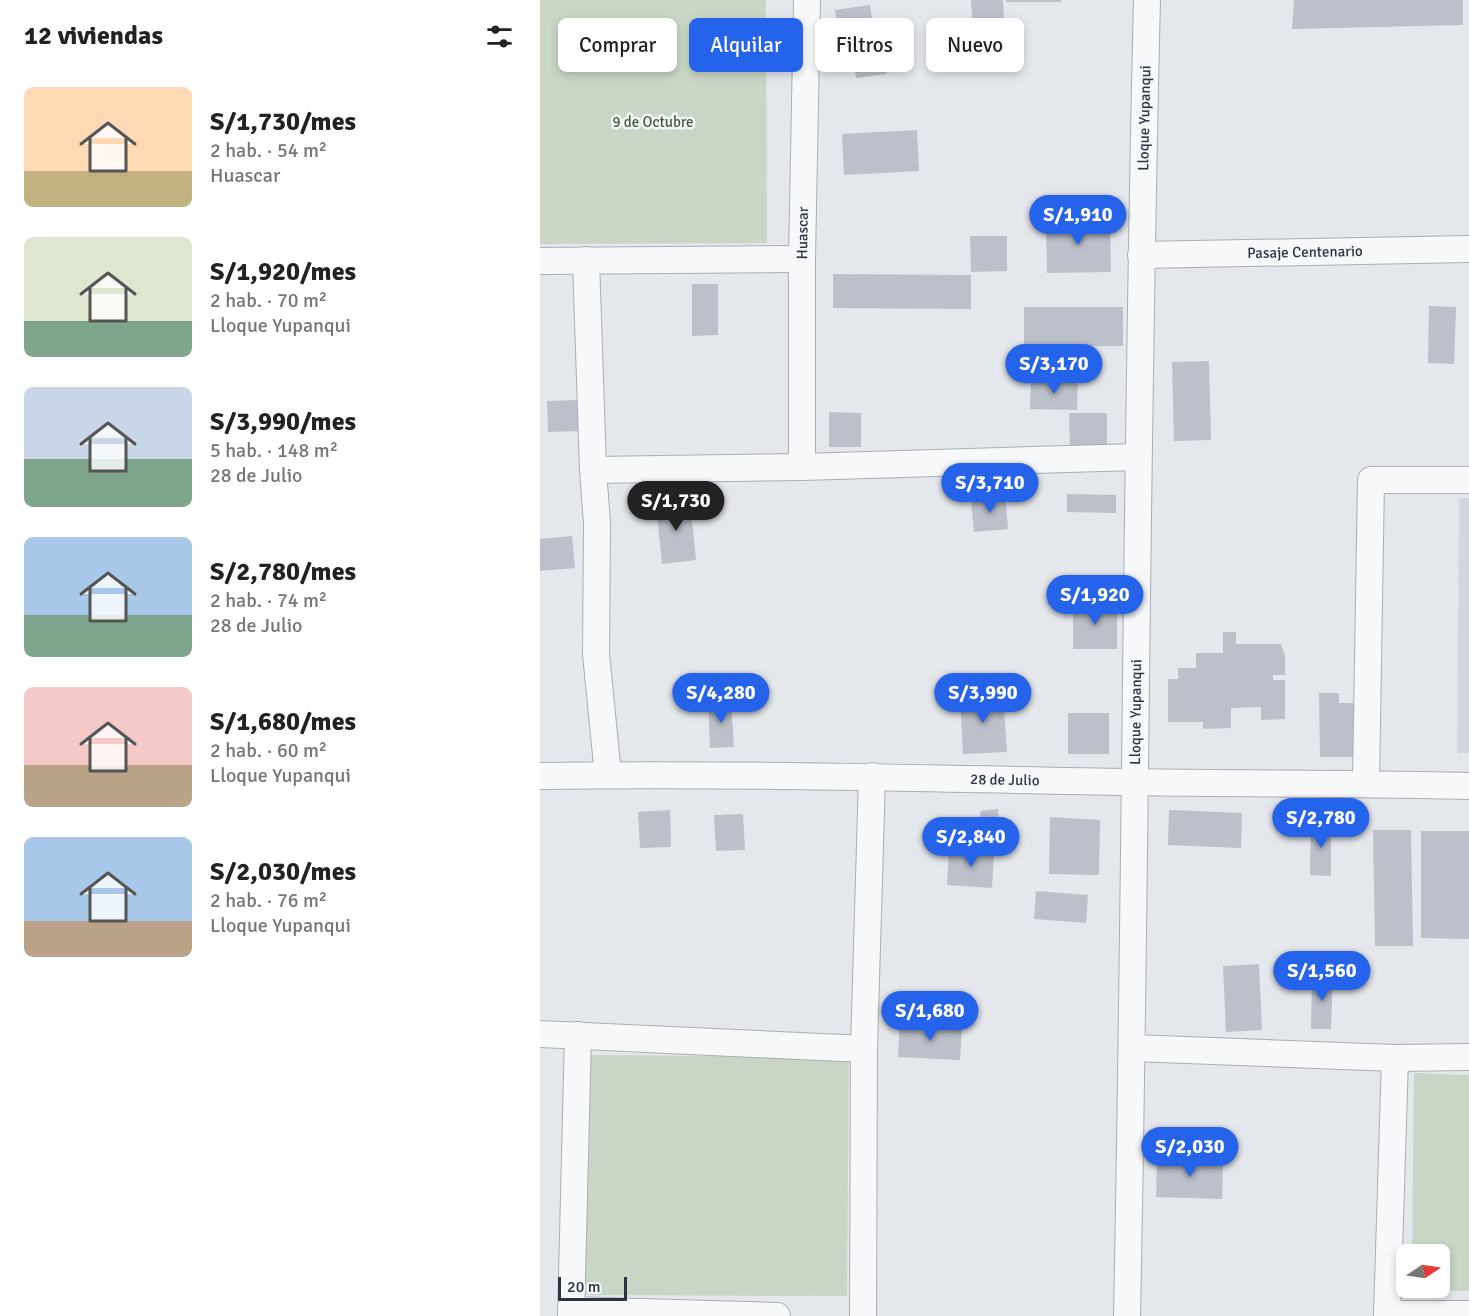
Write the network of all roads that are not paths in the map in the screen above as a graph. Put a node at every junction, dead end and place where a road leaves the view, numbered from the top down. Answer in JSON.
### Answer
{"nodes":[{"id":1,"x":807,"y":0,"type":"edge"},
{"id":2,"x":1147,"y":0,"type":"edge"},
{"id":3,"x":1469,"y":249,"type":"edge"},
{"id":4,"x":1141,"y":255,"type":"junction"},
{"id":5,"x":802,"y":259,"type":"junction"},
{"id":6,"x":586,"y":260,"type":"junction"},
{"id":7,"x":540,"y":261,"type":"edge"},
{"id":8,"x":1137,"y":457,"type":"junction"},
{"id":9,"x":802,"y":467,"type":"junction"},
{"id":10,"x":593,"y":470,"type":"junction"},
{"id":11,"x":1469,"y":480,"type":"edge"},
{"id":12,"x":608,"y":775,"type":"junction"},
{"id":13,"x":540,"y":776,"type":"edge"},
{"id":14,"x":872,"y":776,"type":"junction"},
{"id":15,"x":1135,"y":783,"type":"junction"},
{"id":16,"x":1366,"y":783,"type":"junction"},
{"id":17,"x":1469,"y":786,"type":"edge"},
{"id":18,"x":540,"y":1035,"type":"edge"},
{"id":19,"x":578,"y":1035,"type":"junction"},
{"id":20,"x":1132,"y":1048,"type":"junction"},
{"id":21,"x":864,"y":1049,"type":"junction"},
{"id":22,"x":1395,"y":1058,"type":"junction"},
{"id":23,"x":1469,"y":1058,"type":"edge"},
{"id":24,"x":571,"y":1313,"type":"edge"},
{"id":25,"x":1469,"y":1314,"type":"edge"},
{"id":26,"x":1388,"y":1315,"type":"edge"},
{"id":27,"x":777,"y":1316,"type":"edge"},
{"id":28,"x":863,"y":1316,"type":"edge"},
{"id":29,"x":1127,"y":1316,"type":"edge"}],
"edges":[{"from":1,"to":5,"type":"street","name":"Huascar"},
{"from":2,"to":4,"type":"street","name":"Lloque Yupanqui"},
{"from":3,"to":4,"type":"street","name":"Pasaje Centenario"},
{"from":4,"to":8,"type":"street","name":"Lloque Yupanqui"},
{"from":5,"to":6,"type":"street"},
{"from":5,"to":9,"type":"street","name":"Huascar"},
{"from":6,"to":7,"type":"street"},
{"from":6,"to":10,"type":"street"},
{"from":8,"to":9,"type":"street"},
{"from":8,"to":15,"type":"street","name":"Lloque Yupanqui"},
{"from":9,"to":10,"type":"street"},
{"from":10,"to":12,"type":"street"},
{"from":11,"to":16,"type":"street"},
{"from":12,"to":13,"type":"street","name":"28 de Julio"},
{"from":12,"to":14,"type":"street","name":"28 de Julio"},
{"from":14,"to":15,"type":"street","name":"28 de Julio"},
{"from":14,"to":21,"type":"street"},
{"from":15,"to":16,"type":"street","name":"28 de Julio"},
{"from":15,"to":20,"type":"street","name":"Lloque Yupanqui"},
{"from":16,"to":17,"type":"street","name":"28 de Julio"},
{"from":18,"to":19,"type":"street"},
{"from":19,"to":21,"type":"street"},
{"from":19,"to":24,"type":"street"},
{"from":20,"to":22,"type":"street"},
{"from":20,"to":29,"type":"street","name":"Lloque Yupanqui"},
{"from":21,"to":28,"type":"street"},
{"from":22,"to":23,"type":"street"},
{"from":22,"to":26,"type":"street"},
{"from":24,"to":27,"type":"street"},
{"from":25,"to":26,"type":"street"}]}
